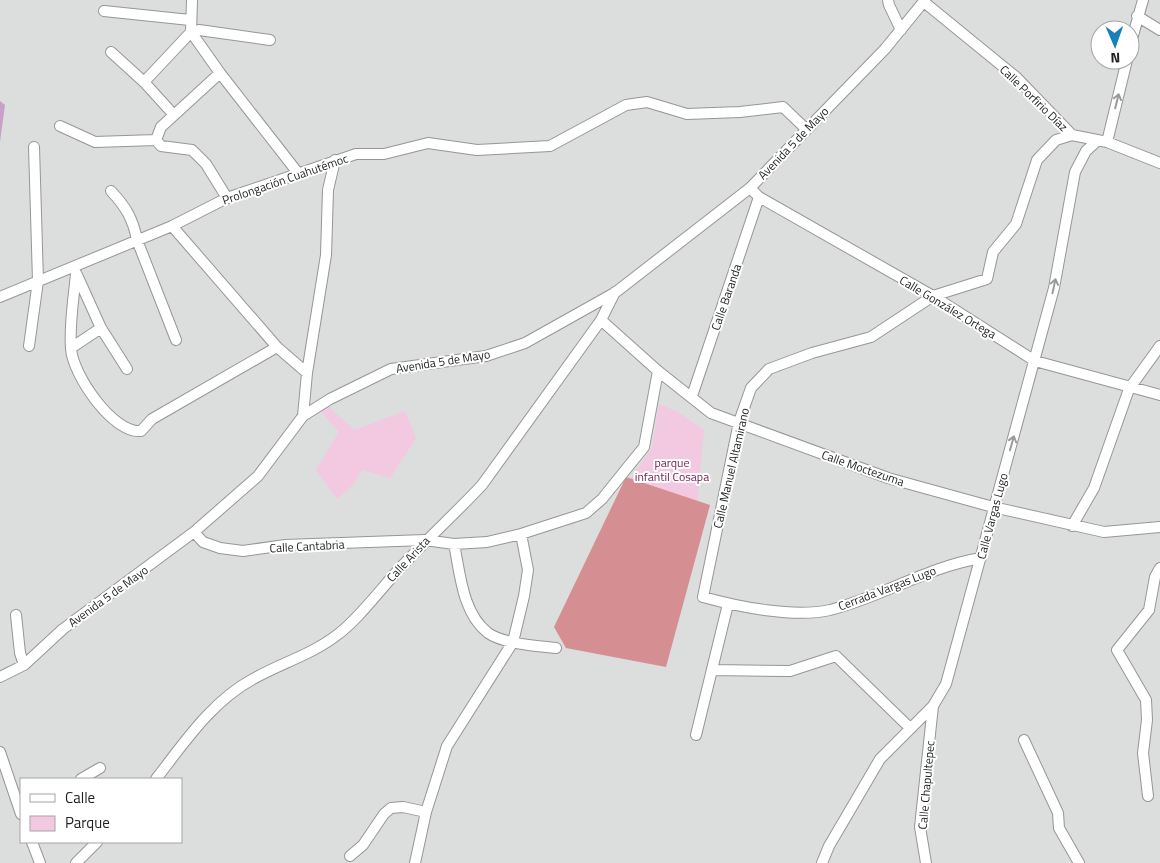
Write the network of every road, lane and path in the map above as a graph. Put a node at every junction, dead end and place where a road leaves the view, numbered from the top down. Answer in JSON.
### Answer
{"nodes":[{"id":1,"x":192,"y":0,"type":"edge"},
{"id":2,"x":888,"y":0,"type":"edge"},
{"id":3,"x":1142,"y":0,"type":"edge"},
{"id":4,"x":924,"y":1,"type":"edge"},
{"id":5,"x":104,"y":11,"type":"dead end"},
{"id":6,"x":1137,"y":16,"type":"junction"},
{"id":7,"x":190,"y":20,"type":"junction"},
{"id":8,"x":1136,"y":20,"type":"edge"},
{"id":9,"x":901,"y":30,"type":"junction"},
{"id":10,"x":1160,"y":30,"type":"edge"},
{"id":11,"x":191,"y":32,"type":"junction"},
{"id":12,"x":270,"y":40,"type":"dead end"},
{"id":13,"x":111,"y":52,"type":"dead end"},
{"id":14,"x":1124,"y":70,"type":"edge"},
{"id":15,"x":220,"y":73,"type":"junction"},
{"id":16,"x":144,"y":82,"type":"junction"},
{"id":17,"x":174,"y":115,"type":"junction"},
{"id":18,"x":60,"y":126,"type":"dead end"},
{"id":19,"x":806,"y":128,"type":"junction"},
{"id":20,"x":1072,"y":135,"type":"junction"},
{"id":21,"x":156,"y":140,"type":"junction"},
{"id":22,"x":1102,"y":141,"type":"junction"},
{"id":23,"x":34,"y":147,"type":"dead end"},
{"id":24,"x":335,"y":160,"type":"junction"},
{"id":25,"x":1160,"y":163,"type":"edge"},
{"id":26,"x":298,"y":173,"type":"junction"},
{"id":27,"x":750,"y":188,"type":"junction"},
{"id":28,"x":111,"y":191,"type":"dead end"},
{"id":29,"x":759,"y":197,"type":"junction"},
{"id":30,"x":227,"y":198,"type":"junction"},
{"id":31,"x":172,"y":226,"type":"junction"},
{"id":32,"x":137,"y":240,"type":"junction"},
{"id":33,"x":74,"y":270,"type":"junction"},
{"id":34,"x":38,"y":281,"type":"junction"},
{"id":35,"x":616,"y":292,"type":"junction"},
{"id":36,"x":933,"y":296,"type":"junction"},
{"id":37,"x":0,"y":297,"type":"edge"},
{"id":38,"x":601,"y":320,"type":"junction"},
{"id":39,"x":101,"y":328,"type":"junction"},
{"id":40,"x":176,"y":340,"type":"dead end"},
{"id":41,"x":29,"y":346,"type":"dead end"},
{"id":42,"x":1160,"y":346,"type":"edge"},
{"id":43,"x":277,"y":347,"type":"junction"},
{"id":44,"x":71,"y":348,"type":"junction"},
{"id":45,"x":1035,"y":361,"type":"junction"},
{"id":46,"x":127,"y":369,"type":"dead end"},
{"id":47,"x":658,"y":371,"type":"junction"},
{"id":48,"x":307,"y":373,"type":"junction"},
{"id":49,"x":1129,"y":389,"type":"junction"},
{"id":50,"x":692,"y":396,"type":"junction"},
{"id":51,"x":1160,"y":396,"type":"edge"},
{"id":52,"x":303,"y":416,"type":"junction"},
{"id":53,"x":739,"y":422,"type":"junction"},
{"id":54,"x":993,"y":506,"type":"junction"},
{"id":55,"x":1072,"y":526,"type":"junction"},
{"id":56,"x":1160,"y":527,"type":"edge"},
{"id":57,"x":194,"y":532,"type":"junction"},
{"id":58,"x":521,"y":534,"type":"junction"},
{"id":59,"x":425,"y":540,"type":"junction"},
{"id":60,"x":454,"y":544,"type":"junction"},
{"id":61,"x":981,"y":558,"type":"junction"},
{"id":62,"x":1160,"y":568,"type":"edge"},
{"id":63,"x":703,"y":598,"type":"joint"},
{"id":64,"x":728,"y":604,"type":"junction"},
{"id":65,"x":16,"y":615,"type":"dead end"},
{"id":66,"x":512,"y":642,"type":"junction"},
{"id":67,"x":556,"y":648,"type":"dead end"},
{"id":68,"x":24,"y":665,"type":"junction"},
{"id":69,"x":714,"y":670,"type":"junction"},
{"id":70,"x":0,"y":677,"type":"edge"},
{"id":71,"x":933,"y":706,"type":"junction"},
{"id":72,"x":910,"y":728,"type":"junction"},
{"id":73,"x":696,"y":734,"type":"dead end"},
{"id":74,"x":1024,"y":740,"type":"dead end"},
{"id":75,"x":0,"y":752,"type":"edge"},
{"id":76,"x":2,"y":766,"type":"edge"},
{"id":77,"x":100,"y":768,"type":"dead end"},
{"id":78,"x":83,"y":778,"type":"edge"},
{"id":79,"x":157,"y":778,"type":"edge"},
{"id":80,"x":1148,"y":796,"type":"dead end"},
{"id":81,"x":20,"y":811,"type":"edge"},
{"id":82,"x":426,"y":812,"type":"junction"},
{"id":83,"x":32,"y":843,"type":"edge"},
{"id":84,"x":96,"y":843,"type":"edge"},
{"id":85,"x":350,"y":856,"type":"dead end"},
{"id":86,"x":40,"y":863,"type":"edge"},
{"id":87,"x":76,"y":863,"type":"edge"},
{"id":88,"x":415,"y":863,"type":"edge"},
{"id":89,"x":822,"y":863,"type":"edge"},
{"id":90,"x":926,"y":863,"type":"edge"},
{"id":91,"x":1079,"y":863,"type":"edge"}],
"edges":[{"from":1,"to":7,"type":"street"},
{"from":2,"to":9,"type":"street"},
{"from":3,"to":6,"type":"street"},
{"from":4,"to":9,"type":"street","name":"Avenida 5 de Mayo"},
{"from":4,"to":20,"type":"street","name":"Calle Porfirio Díaz"},
{"from":5,"to":7,"type":"street"},
{"from":6,"to":8,"type":"street"},
{"from":6,"to":10,"type":"street"},
{"from":7,"to":11,"type":"street"},
{"from":9,"to":19,"type":"street","name":"Avenida 5 de Mayo"},
{"from":11,"to":12,"type":"street"},
{"from":11,"to":15,"type":"street"},
{"from":11,"to":16,"type":"street"},
{"from":13,"to":16,"type":"street"},
{"from":22,"to":14,"type":"street","one_way":true},
{"from":15,"to":17,"type":"street"},
{"from":15,"to":26,"type":"street"},
{"from":16,"to":17,"type":"street"},
{"from":17,"to":21,"type":"street"},
{"from":18,"to":21,"type":"street"},
{"from":19,"to":24,"type":"street","name":"Prolongación Cuahutémoc"},
{"from":19,"to":27,"type":"street","name":"Avenida 5 de Mayo"},
{"from":20,"to":22,"type":"street","name":"Calle Porfirio Díaz"},
{"from":20,"to":36,"type":"street","name":"Calle Manuel Altamirano"},
{"from":21,"to":30,"type":"street"},
{"from":22,"to":25,"type":"street","name":"Calle Porfirio Díaz"},
{"from":45,"to":22,"type":"street","name":"Calle Vargas Lugo","one_way":true},
{"from":23,"to":34,"type":"street"},
{"from":24,"to":26,"type":"street","name":"Prolongación Cuahutémoc"},
{"from":24,"to":48,"type":"street"},
{"from":26,"to":30,"type":"street","name":"Prolongación Cuahutémoc"},
{"from":27,"to":29,"type":"street","name":"Calle González Ortega"},
{"from":27,"to":35,"type":"street","name":"Avenida 5 de Mayo"},
{"from":28,"to":32,"type":"street"},
{"from":29,"to":36,"type":"street","name":"Calle González Ortega"},
{"from":29,"to":50,"type":"street","name":"Calle Baranda"},
{"from":30,"to":31,"type":"street","name":"Prolongación Cuahutémoc"},
{"from":31,"to":32,"type":"street","name":"Prolongación Cuahutémoc"},
{"from":31,"to":43,"type":"street"},
{"from":32,"to":33,"type":"street","name":"Prolongación Cuahutémoc"},
{"from":32,"to":40,"type":"street"},
{"from":33,"to":34,"type":"street","name":"Prolongación Cuahutémoc"},
{"from":33,"to":39,"type":"street"},
{"from":33,"to":44,"type":"street"},
{"from":34,"to":37,"type":"street","name":"Prolongación Cuahutémoc"},
{"from":34,"to":41,"type":"street"},
{"from":35,"to":38,"type":"street","name":"Calle Arista"},
{"from":35,"to":52,"type":"street","name":"Avenida 5 de Mayo"},
{"from":36,"to":45,"type":"street","name":"Calle González Ortega"},
{"from":36,"to":53,"type":"street","name":"Calle Manuel Altamirano"},
{"from":38,"to":47,"type":"street","name":"Calle Moctezuma"},
{"from":38,"to":59,"type":"street","name":"Calle Arista"},
{"from":39,"to":44,"type":"street"},
{"from":39,"to":46,"type":"street"},
{"from":42,"to":49,"type":"street"},
{"from":43,"to":44,"type":"street"},
{"from":43,"to":48,"type":"street"},
{"from":45,"to":49,"type":"street","name":"Calle González Ortega"},
{"from":54,"to":45,"type":"street","name":"Calle Vargas Lugo","one_way":true},
{"from":47,"to":50,"type":"street","name":"Calle Moctezuma"},
{"from":47,"to":58,"type":"street","name":"Calle Cantabria"},
{"from":48,"to":52,"type":"street"},
{"from":49,"to":51,"type":"street","name":"Calle González Ortega"},
{"from":49,"to":55,"type":"street"},
{"from":50,"to":53,"type":"street","name":"Calle Moctezuma"},
{"from":52,"to":57,"type":"street","name":"Avenida 5 de Mayo"},
{"from":53,"to":54,"type":"street","name":"Calle Moctezuma"},
{"from":53,"to":63,"type":"street","name":"Calle Manuel Altamirano"},
{"from":54,"to":55,"type":"street","name":"Calle Moctezuma"},
{"from":54,"to":61,"type":"street","name":"Calle Vargas Lugo"},
{"from":55,"to":56,"type":"street","name":"Calle Moctezuma"},
{"from":57,"to":59,"type":"street","name":"Calle Cantabria"},
{"from":57,"to":68,"type":"street","name":"Avenida 5 de Mayo"},
{"from":58,"to":60,"type":"street","name":"Calle Cantabria"},
{"from":58,"to":66,"type":"street"},
{"from":59,"to":60,"type":"street","name":"Calle Cantabria"},
{"from":59,"to":79,"type":"street","name":"Calle Arista"},
{"from":60,"to":66,"type":"street"},
{"from":61,"to":64,"type":"street","name":"Cerrada Vargas Lugo"},
{"from":61,"to":71,"type":"street","name":"Calle Vargas Lugo"},
{"from":62,"to":80,"type":"street"},
{"from":63,"to":64,"type":"street","name":"Cerrada Vargas Lugo"},
{"from":64,"to":69,"type":"street"},
{"from":65,"to":68,"type":"street"},
{"from":66,"to":67,"type":"street"},
{"from":66,"to":82,"type":"street"},
{"from":68,"to":70,"type":"street","name":"Avenida 5 de Mayo"},
{"from":69,"to":72,"type":"street"},
{"from":69,"to":73,"type":"street"},
{"from":71,"to":72,"type":"street","name":"Calle Vargas Lugo"},
{"from":71,"to":90,"type":"street","name":"Calle Chapultepec"},
{"from":72,"to":89,"type":"street","name":"Calle Vargas Lugo"},
{"from":74,"to":91,"type":"street"},
{"from":75,"to":76,"type":"street"},
{"from":76,"to":81,"type":"street"},
{"from":77,"to":78,"type":"street"},
{"from":82,"to":85,"type":"street"},
{"from":82,"to":88,"type":"street"},
{"from":83,"to":86,"type":"street"},
{"from":84,"to":87,"type":"street"}]}
